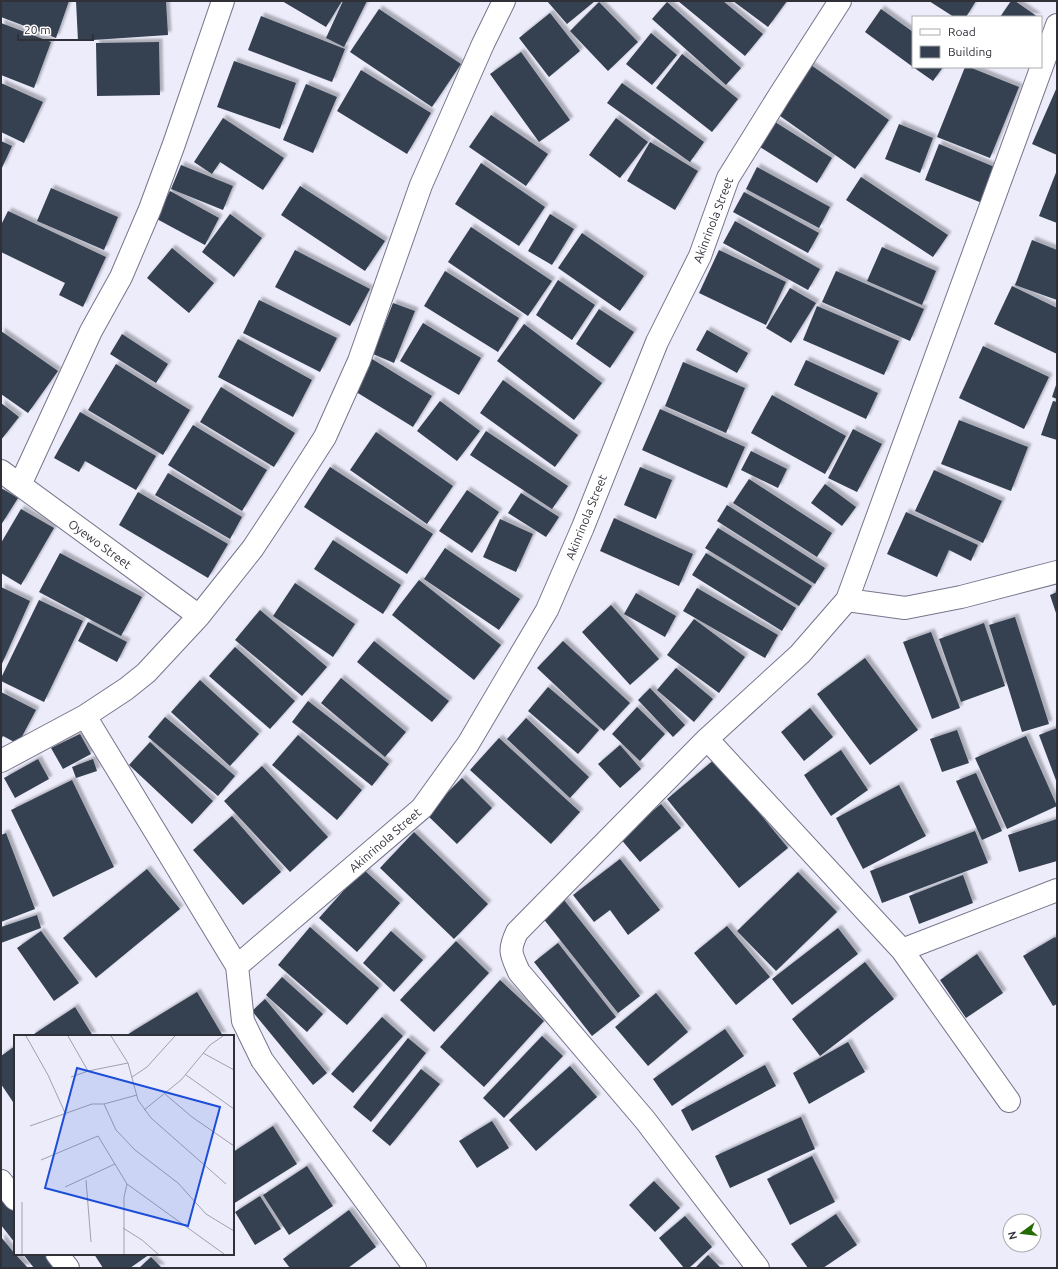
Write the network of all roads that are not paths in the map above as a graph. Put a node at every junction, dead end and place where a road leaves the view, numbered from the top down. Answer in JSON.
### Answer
{"nodes":[{"id":1,"x":223,"y":1,"type":"edge"},
{"id":2,"x":504,"y":1,"type":"edge"},
{"id":3,"x":840,"y":1,"type":"edge"},
{"id":4,"x":1057,"y":25,"type":"edge"},
{"id":5,"x":1042,"y":66,"type":"edge"},
{"id":6,"x":1041,"y":68,"type":"edge"},
{"id":7,"x":1,"y":471,"type":"edge"},
{"id":8,"x":20,"y":485,"type":"junction"},
{"id":9,"x":1057,"y":572,"type":"edge"},
{"id":10,"x":847,"y":600,"type":"junction"},
{"id":11,"x":199,"y":616,"type":"junction"},
{"id":12,"x":85,"y":716,"type":"junction"},
{"id":13,"x":707,"y":739,"type":"junction"},
{"id":14,"x":1,"y":761,"type":"edge"},
{"id":15,"x":1057,"y":890,"type":"edge"},
{"id":16,"x":902,"y":950,"type":"junction"},
{"id":17,"x":237,"y":966,"type":"junction"},
{"id":18,"x":1009,"y":1101,"type":"dead end"},
{"id":19,"x":1,"y":1181,"type":"edge"},
{"id":20,"x":14,"y":1198,"type":"edge"},
{"id":21,"x":58,"y":1255,"type":"edge"},
{"id":22,"x":406,"y":1265,"type":"edge"},
{"id":23,"x":68,"y":1268,"type":"edge"},
{"id":24,"x":758,"y":1268,"type":"edge"}],
"edges":[{"from":1,"to":8,"type":"street"},
{"from":2,"to":11,"type":"street"},
{"from":3,"to":17,"type":"street","name":"Akinrinola Street"},
{"from":4,"to":5,"type":"street"},
{"from":6,"to":10,"type":"street"},
{"from":7,"to":8,"type":"street","name":"Oyewo Street"},
{"from":8,"to":11,"type":"street","name":"Oyewo Street"},
{"from":9,"to":10,"type":"street"},
{"from":10,"to":13,"type":"street"},
{"from":11,"to":12,"type":"street"},
{"from":12,"to":14,"type":"street"},
{"from":12,"to":17,"type":"street"},
{"from":13,"to":16,"type":"street"},
{"from":13,"to":24,"type":"street"},
{"from":15,"to":16,"type":"street"},
{"from":16,"to":18,"type":"street"},
{"from":17,"to":22,"type":"street"},
{"from":19,"to":20,"type":"street"},
{"from":21,"to":23,"type":"street"}]}
